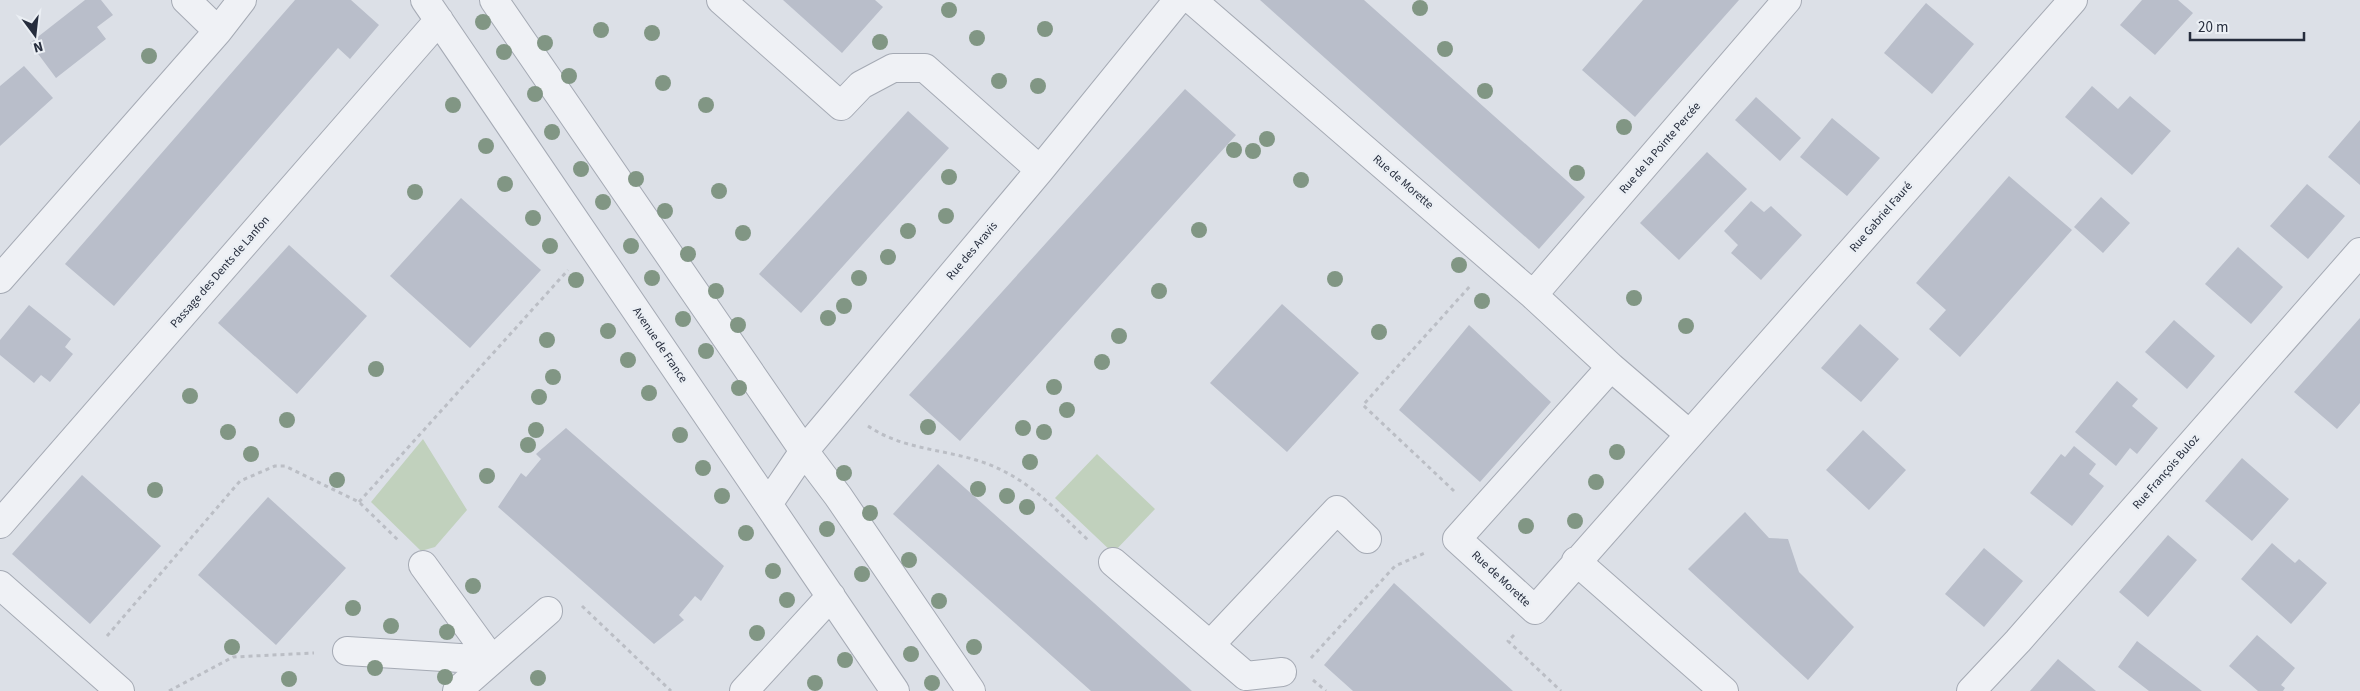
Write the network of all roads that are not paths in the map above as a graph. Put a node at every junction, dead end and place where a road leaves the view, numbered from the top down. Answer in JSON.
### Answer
{"nodes":[{"id":1,"x":186,"y":0,"type":"edge"},
{"id":2,"x":242,"y":0,"type":"edge"},
{"id":3,"x":494,"y":0,"type":"edge"},
{"id":4,"x":721,"y":0,"type":"edge"},
{"id":5,"x":1178,"y":0,"type":"edge"},
{"id":6,"x":1192,"y":0,"type":"edge"},
{"id":7,"x":1787,"y":0,"type":"edge"},
{"id":8,"x":2073,"y":0,"type":"edge"},
{"id":9,"x":432,"y":10,"type":"edge"},
{"id":10,"x":218,"y":31,"type":"junction"},
{"id":11,"x":1040,"y":170,"type":"junction"},
{"id":12,"x":2360,"y":252,"type":"edge"},
{"id":13,"x":0,"y":279,"type":"edge"},
{"id":14,"x":1533,"y":295,"type":"junction"},
{"id":15,"x":1611,"y":367,"type":"junction"},
{"id":16,"x":1689,"y":434,"type":"junction"},
{"id":17,"x":804,"y":451,"type":"junction"},
{"id":18,"x":768,"y":504,"type":"junction"},
{"id":19,"x":0,"y":524,"type":"edge"},
{"id":20,"x":1367,"y":539,"type":"dead end"},
{"id":21,"x":1113,"y":562,"type":"road end"},
{"id":22,"x":1576,"y":562,"type":"junction"},
{"id":23,"x":423,"y":565,"type":"road end"},
{"id":24,"x":0,"y":585,"type":"edge"},
{"id":25,"x":831,"y":596,"type":"junction"},
{"id":26,"x":548,"y":611,"type":"road end"},
{"id":27,"x":1210,"y":645,"type":"junction"},
{"id":28,"x":347,"y":651,"type":"road end"},
{"id":29,"x":492,"y":660,"type":"junction"},
{"id":30,"x":1295,"y":673,"type":"road end"},
{"id":31,"x":887,"y":688,"type":"edge"},
{"id":32,"x":1722,"y":690,"type":"edge"},
{"id":33,"x":120,"y":691,"type":"edge"},
{"id":34,"x":458,"y":691,"type":"edge"},
{"id":35,"x":744,"y":691,"type":"edge"},
{"id":36,"x":971,"y":691,"type":"edge"},
{"id":37,"x":1971,"y":691,"type":"edge"}],
"edges":[{"from":1,"to":10,"type":"street"},
{"from":2,"to":10,"type":"street"},
{"from":3,"to":17,"type":"street"},
{"from":4,"to":11,"type":"street"},
{"from":5,"to":11,"type":"street","name":"Rue des Aravis"},
{"from":6,"to":14,"type":"street","name":"Rue de Morette"},
{"from":7,"to":14,"type":"street","name":"Rue de la Pointe Percée"},
{"from":8,"to":16,"type":"street","name":"Rue Gabriel Fauré"},
{"from":9,"to":18,"type":"street","name":"Avenue de France"},
{"from":9,"to":19,"type":"street","name":"Passage des Dents de Lanfon"},
{"from":10,"to":13,"type":"street"},
{"from":11,"to":17,"type":"street","name":"Rue des Aravis"},
{"from":12,"to":37,"type":"street","name":"Rue François Buloz"},
{"from":14,"to":15,"type":"street","name":"Rue de Morette"},
{"from":15,"to":16,"type":"street","name":"Rue de Morette"},
{"from":15,"to":22,"type":"street","name":"Rue de Morette"},
{"from":16,"to":22,"type":"street","name":"Rue de Morette"},
{"from":17,"to":18,"type":"street","name":"Rue des Aravis"},
{"from":17,"to":36,"type":"street"},
{"from":18,"to":25,"type":"street","name":"Avenue de France"},
{"from":20,"to":27,"type":"street"},
{"from":21,"to":27,"type":"street"},
{"from":22,"to":32,"type":"street"},
{"from":23,"to":29,"type":"street"},
{"from":24,"to":33,"type":"street"},
{"from":25,"to":31,"type":"street","name":"Avenue de France"},
{"from":25,"to":35,"type":"street"},
{"from":26,"to":29,"type":"street"},
{"from":27,"to":30,"type":"street"},
{"from":28,"to":29,"type":"street"},
{"from":29,"to":34,"type":"street"}]}
